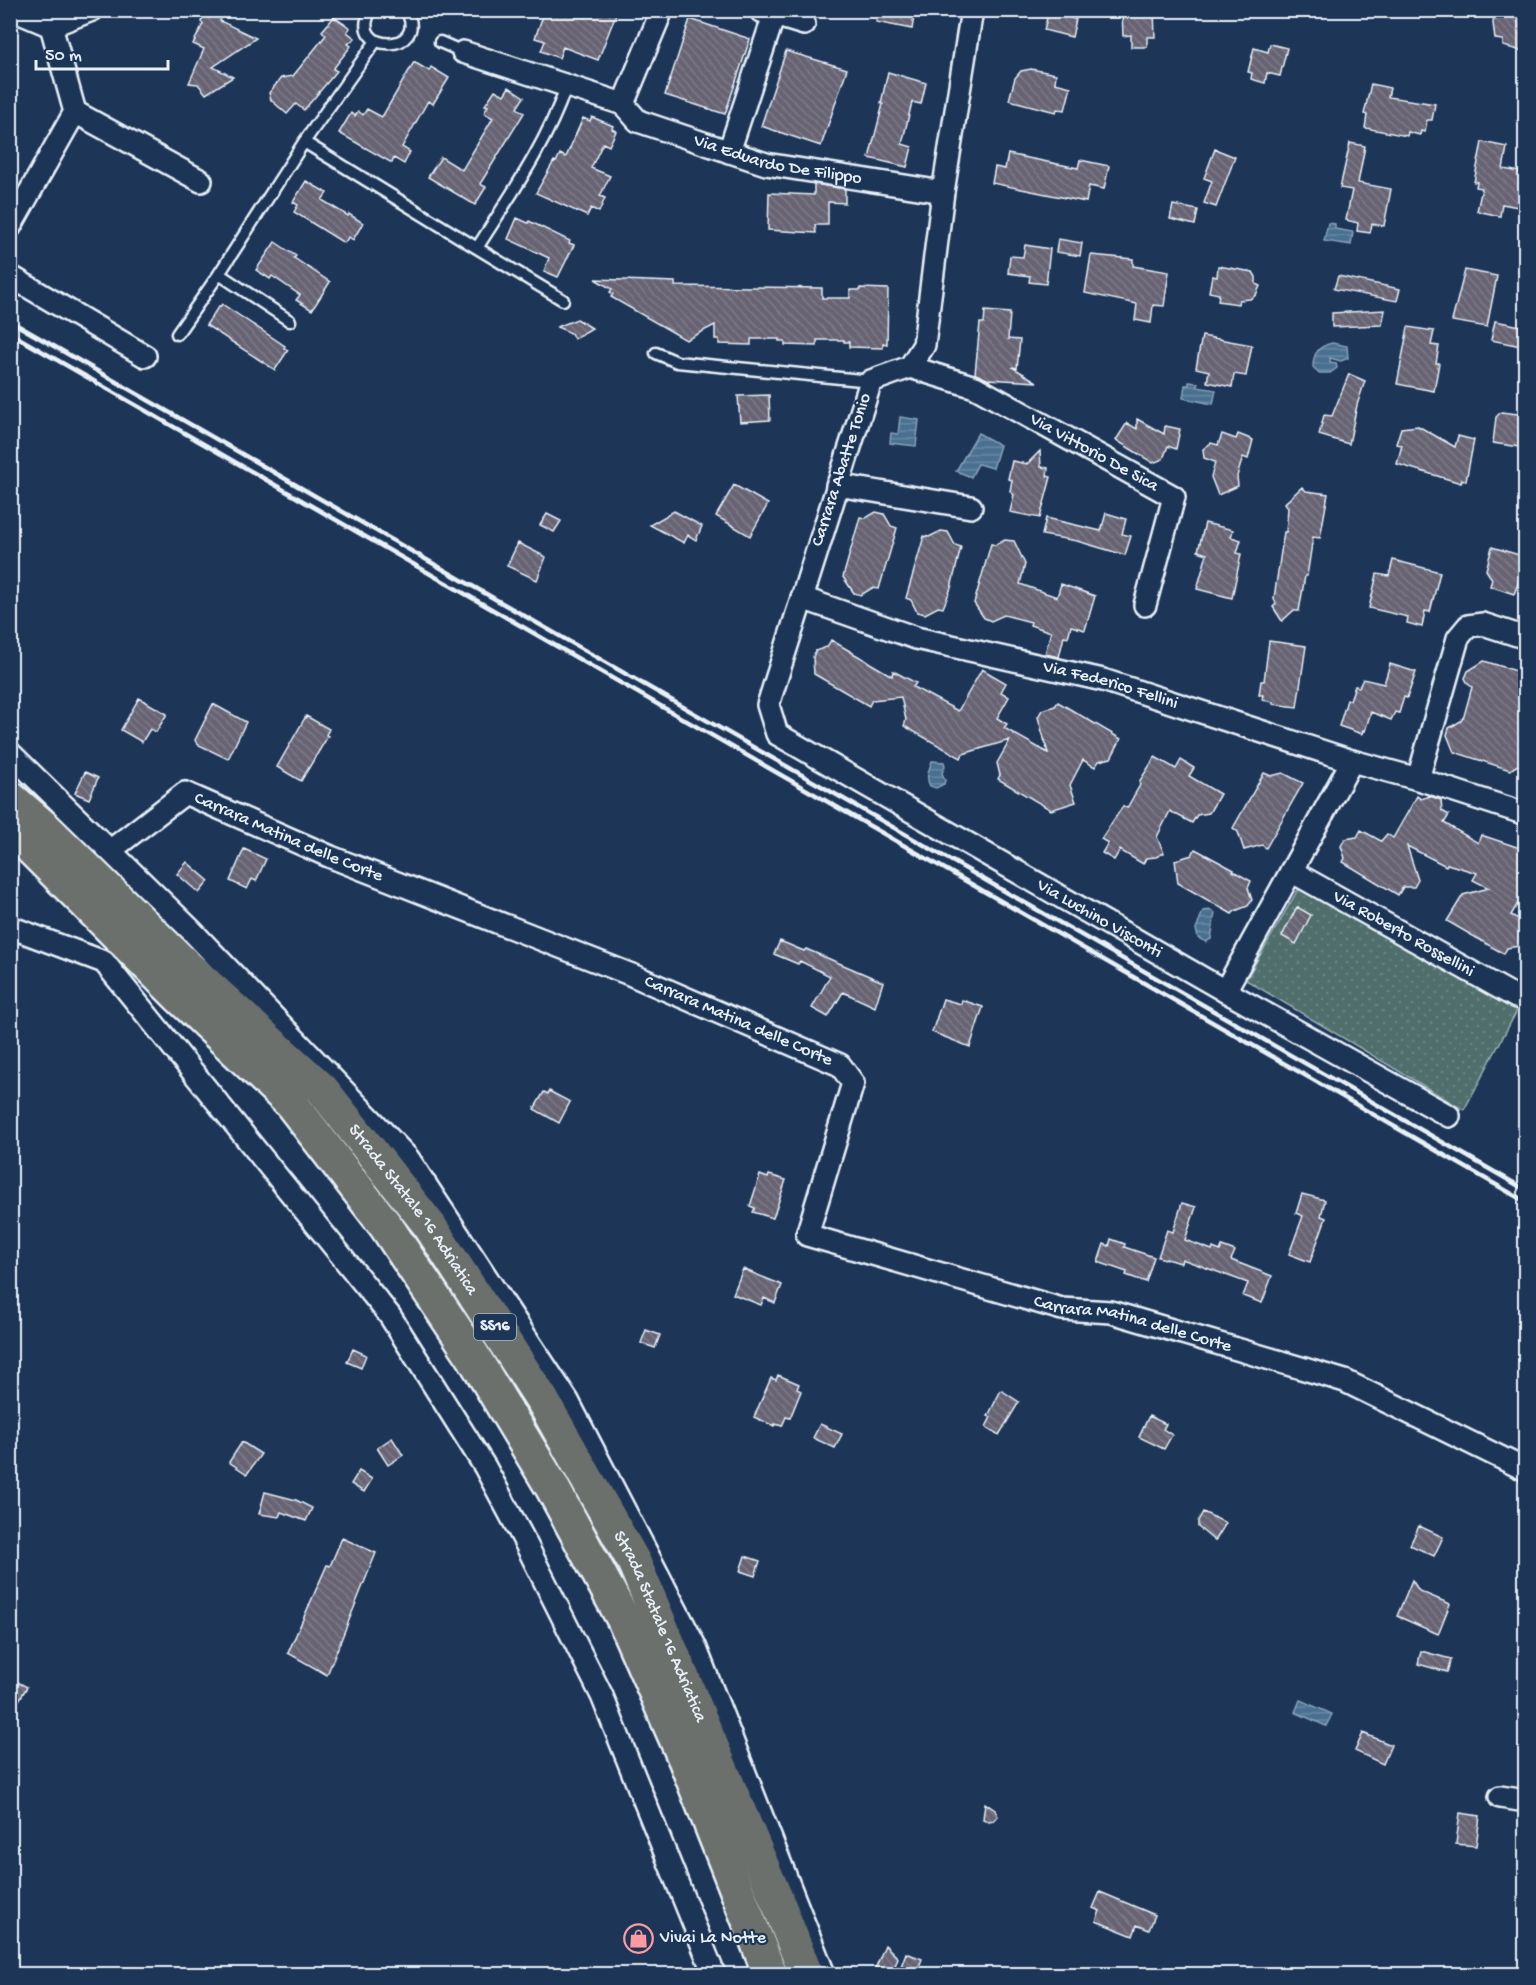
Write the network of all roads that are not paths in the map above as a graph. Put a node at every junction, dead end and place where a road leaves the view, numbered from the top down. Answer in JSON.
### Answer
{"nodes":[{"id":1,"x":13,"y":10,"type":"edge"},
{"id":2,"x":92,"y":10,"type":"edge"},
{"id":3,"x":371,"y":10,"type":"edge"},
{"id":4,"x":406,"y":10,"type":"edge"},
{"id":5,"x":662,"y":10,"type":"edge"},
{"id":6,"x":972,"y":10,"type":"edge"},
{"id":7,"x":767,"y":13,"type":"edge"},
{"id":8,"x":804,"y":24,"type":"dead end"},
{"id":9,"x":51,"y":26,"type":"junction"},
{"id":10,"x":376,"y":41,"type":"junction"},
{"id":11,"x":440,"y":42,"type":"dead end"},
{"id":12,"x":463,"y":52,"type":"joint"},
{"id":13,"x":566,"y":87,"type":"junction"},
{"id":14,"x":622,"y":104,"type":"junction"},
{"id":15,"x":75,"y":112,"type":"junction"},
{"id":16,"x":304,"y":141,"type":"junction"},
{"id":17,"x":729,"y":152,"type":"junction"},
{"id":18,"x":201,"y":181,"type":"dead end"},
{"id":19,"x":944,"y":192,"type":"junction"},
{"id":20,"x":10,"y":227,"type":"edge"},
{"id":21,"x":477,"y":248,"type":"junction"},
{"id":22,"x":219,"y":274,"type":"junction"},
{"id":23,"x":10,"y":276,"type":"edge"},
{"id":24,"x":563,"y":300,"type":"dead end"},
{"id":25,"x":290,"y":321,"type":"dead end"},
{"id":26,"x":177,"y":334,"type":"dead end"},
{"id":27,"x":656,"y":353,"type":"dead end"},
{"id":28,"x":145,"y":356,"type":"dead end"},
{"id":29,"x":909,"y":367,"type":"junction"},
{"id":30,"x":871,"y":381,"type":"junction"},
{"id":31,"x":837,"y":485,"type":"junction"},
{"id":32,"x":971,"y":507,"type":"dead end"},
{"id":33,"x":802,"y":598,"type":"junction"},
{"id":34,"x":1145,"y":605,"type":"dead end"},
{"id":35,"x":1526,"y":638,"type":"edge"},
{"id":36,"x":768,"y":705,"type":"joint"},
{"id":37,"x":10,"y":753,"type":"edge"},
{"id":38,"x":1352,"y":761,"type":"junction"},
{"id":39,"x":1418,"y":779,"type":"junction"},
{"id":40,"x":10,"y":798,"type":"edge"},
{"id":41,"x":1526,"y":814,"type":"edge"},
{"id":42,"x":10,"y":827,"type":"edge"},
{"id":43,"x":111,"y":850,"type":"junction"},
{"id":44,"x":1291,"y":871,"type":"junction"},
{"id":45,"x":10,"y":927,"type":"edge"},
{"id":46,"x":1225,"y":991,"type":"junction"},
{"id":47,"x":1516,"y":997,"type":"dead end"},
{"id":48,"x":1449,"y":1116,"type":"dead end"},
{"id":49,"x":1526,"y":1470,"type":"edge"},
{"id":50,"x":1500,"y":1797,"type":"dead end"},
{"id":51,"x":1526,"y":1801,"type":"edge"},
{"id":52,"x":714,"y":1974,"type":"edge"},
{"id":53,"x":770,"y":1974,"type":"edge"},
{"id":54,"x":806,"y":1974,"type":"edge"},
{"id":55,"x":824,"y":1974,"type":"edge"}],
"edges":[{"from":1,"to":9,"type":"street"},
{"from":2,"to":9,"type":"street"},
{"from":3,"to":10,"type":"lane"},
{"from":4,"to":10,"type":"lane"},
{"from":5,"to":14,"type":"street"},
{"from":6,"to":19,"type":"street"},
{"from":7,"to":8,"type":"street"},
{"from":7,"to":17,"type":"street"},
{"from":9,"to":15,"type":"street"},
{"from":10,"to":16,"type":"lane"},
{"from":11,"to":12,"type":"lane"},
{"from":12,"to":13,"type":"street","name":"Via Eduardo De Filippo"},
{"from":13,"to":14,"type":"street","name":"Via Eduardo De Filippo"},
{"from":13,"to":21,"type":"lane"},
{"from":14,"to":17,"type":"street","name":"Via Eduardo De Filippo"},
{"from":15,"to":18,"type":"street"},
{"from":15,"to":20,"type":"street"},
{"from":16,"to":21,"type":"lane"},
{"from":16,"to":22,"type":"lane"},
{"from":17,"to":19,"type":"street","name":"Via Eduardo De Filippo"},
{"from":19,"to":29,"type":"street"},
{"from":21,"to":24,"type":"lane"},
{"from":22,"to":25,"type":"lane"},
{"from":22,"to":26,"type":"lane"},
{"from":23,"to":28,"type":"street"},
{"from":27,"to":30,"type":"lane"},
{"from":29,"to":30,"type":"street","name":"Carrara Abatte Tonio"},
{"from":29,"to":34,"type":"street","name":"Via Vittorio De Sica"},
{"from":30,"to":31,"type":"street","name":"Carrara Abatte Tonio"},
{"from":31,"to":32,"type":"street"},
{"from":31,"to":33,"type":"street","name":"Carrara Abatte Tonio"},
{"from":33,"to":36,"type":"street","name":"Carrara Abatte Tonio"},
{"from":33,"to":38,"type":"street","name":"Via Federico Fellini"},
{"from":35,"to":39,"type":"street"},
{"from":36,"to":46,"type":"street","name":"Via Luchino Visconti"},
{"from":37,"to":43,"type":"street"},
{"from":38,"to":39,"type":"street","name":"Via Federico Fellini"},
{"from":38,"to":44,"type":"street"},
{"from":39,"to":41,"type":"street","name":"Via Federico Fellini"},
{"from":40,"to":54,"type":"highway","name":"Strada Statale 16 Adriatica","number":"SS16"},
{"from":42,"to":53,"type":"highway","name":"Strada Statale 16 Adriatica","number":"SS16"},
{"from":43,"to":49,"type":"street","name":"Carrara Matina delle Corte"},
{"from":43,"to":55,"type":"street"},
{"from":44,"to":46,"type":"street"},
{"from":44,"to":47,"type":"street","name":"Via Roberto Rossellini"},
{"from":45,"to":52,"type":"street"},
{"from":46,"to":48,"type":"street","name":"Via Luchino Visconti"},
{"from":50,"to":51,"type":"street"}]}
